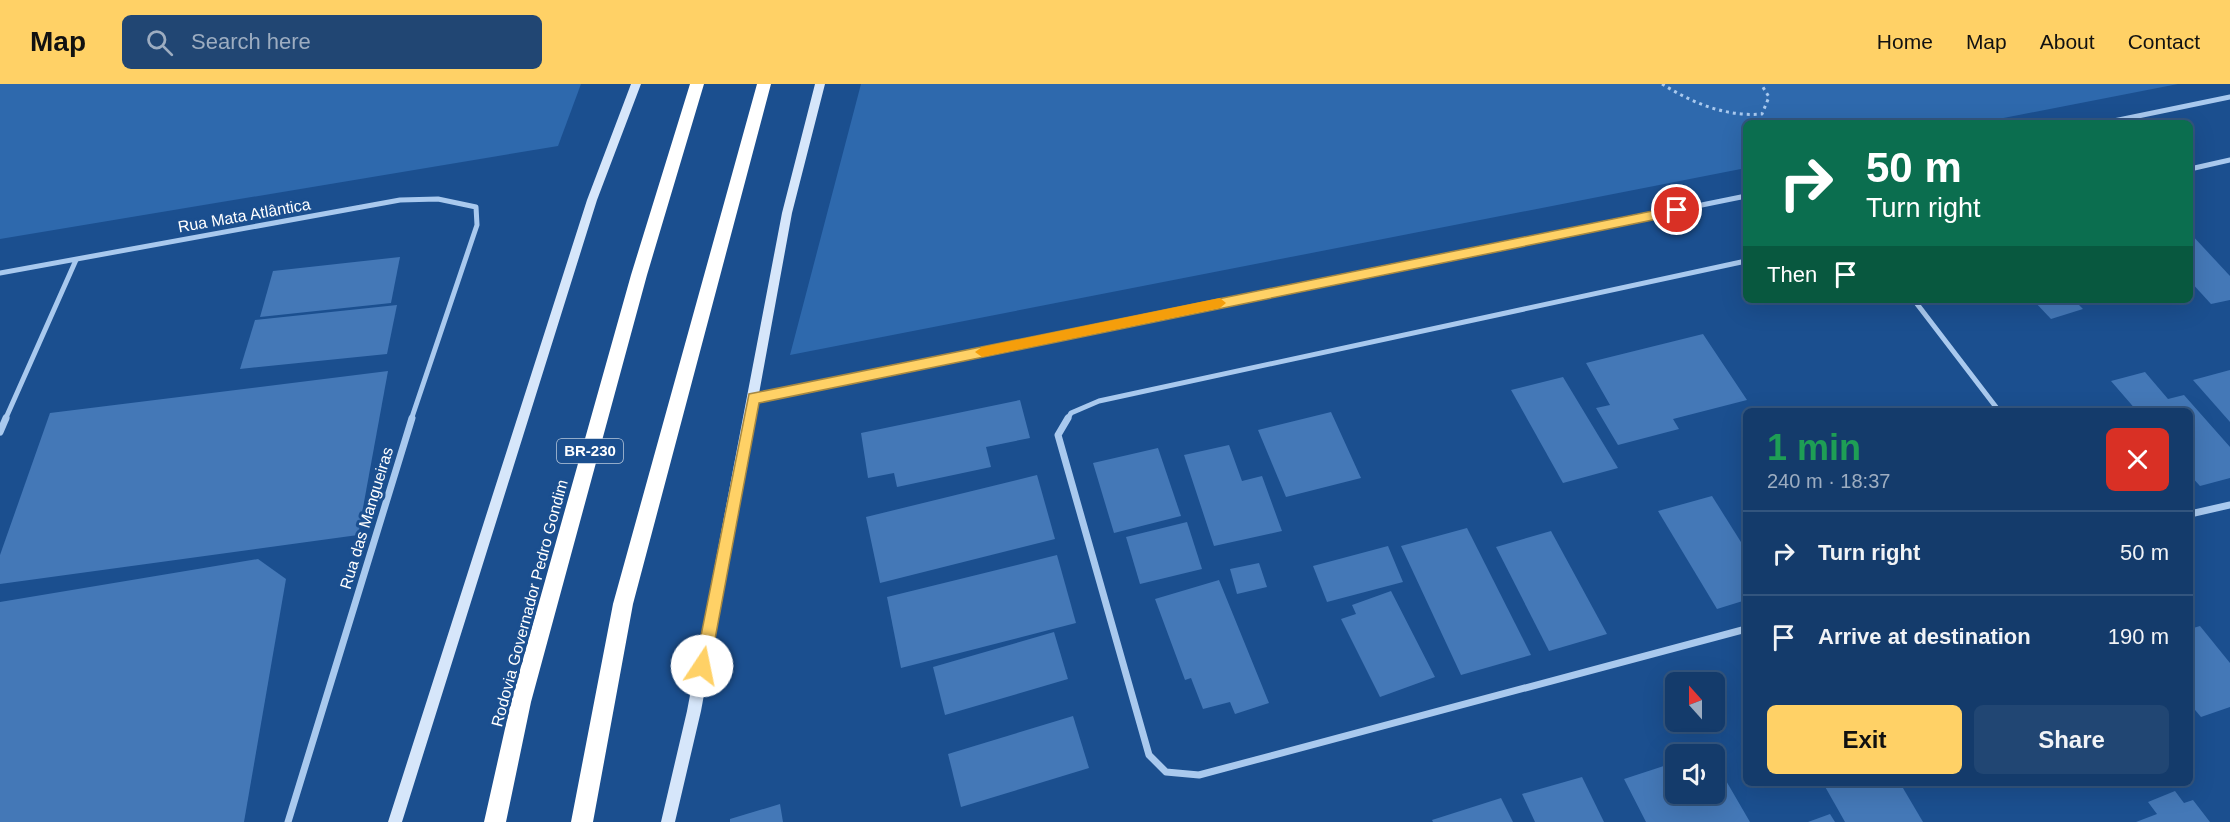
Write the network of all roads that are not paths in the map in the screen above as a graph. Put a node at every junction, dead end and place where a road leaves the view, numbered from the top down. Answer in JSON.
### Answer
{"nodes":[{"id":1,"x":636,"y":84,"type":"edge"},
{"id":2,"x":698,"y":84,"type":"edge"},
{"id":3,"x":764,"y":84,"type":"edge"},
{"id":4,"x":820,"y":84,"type":"edge"},
{"id":5,"x":2230,"y":97,"type":"edge"},
{"id":6,"x":2119,"y":120,"type":"edge"},
{"id":7,"x":2230,"y":160,"type":"edge"},
{"id":8,"x":2193,"y":168,"type":"edge"},
{"id":9,"x":1743,"y":197,"type":"edge"},
{"id":10,"x":477,"y":225,"type":"joint"},
{"id":11,"x":76,"y":260,"type":"junction"},
{"id":12,"x":1743,"y":262,"type":"edge"},
{"id":13,"x":0,"y":273,"type":"edge"},
{"id":14,"x":1916,"y":303,"type":"edge"},
{"id":15,"x":753,"y":398,"type":"junction"},
{"id":16,"x":1997,"y":408,"type":"edge"},
{"id":17,"x":0,"y":432,"type":"edge"},
{"id":18,"x":2230,"y":505,"type":"edge"},
{"id":19,"x":2193,"y":513,"type":"edge"},
{"id":20,"x":1743,"y":630,"type":"edge"},
{"id":21,"x":288,"y":822,"type":"edge"},
{"id":22,"x":395,"y":822,"type":"edge"},
{"id":23,"x":495,"y":822,"type":"edge"},
{"id":24,"x":582,"y":822,"type":"edge"},
{"id":25,"x":668,"y":822,"type":"edge"}],
"edges":[{"from":1,"to":22,"type":"street"},
{"from":2,"to":23,"type":"highway","name":"Rodovia Governador Pedro Gondim","number":"BR-230"},
{"from":3,"to":24,"type":"highway"},
{"from":4,"to":15,"type":"street"},
{"from":5,"to":6,"type":"street"},
{"from":7,"to":8,"type":"street"},
{"from":9,"to":15,"type":"street"},
{"from":10,"to":11,"type":"street","name":"Rua Mata Atlântica"},
{"from":10,"to":21,"type":"street","name":"Rua das Mangueiras"},
{"from":11,"to":13,"type":"street","name":"Rua Mata Atlântica"},
{"from":11,"to":17,"type":"street"},
{"from":12,"to":20,"type":"street"},
{"from":14,"to":16,"type":"street"},
{"from":15,"to":25,"type":"street"},
{"from":18,"to":19,"type":"street"}]}
